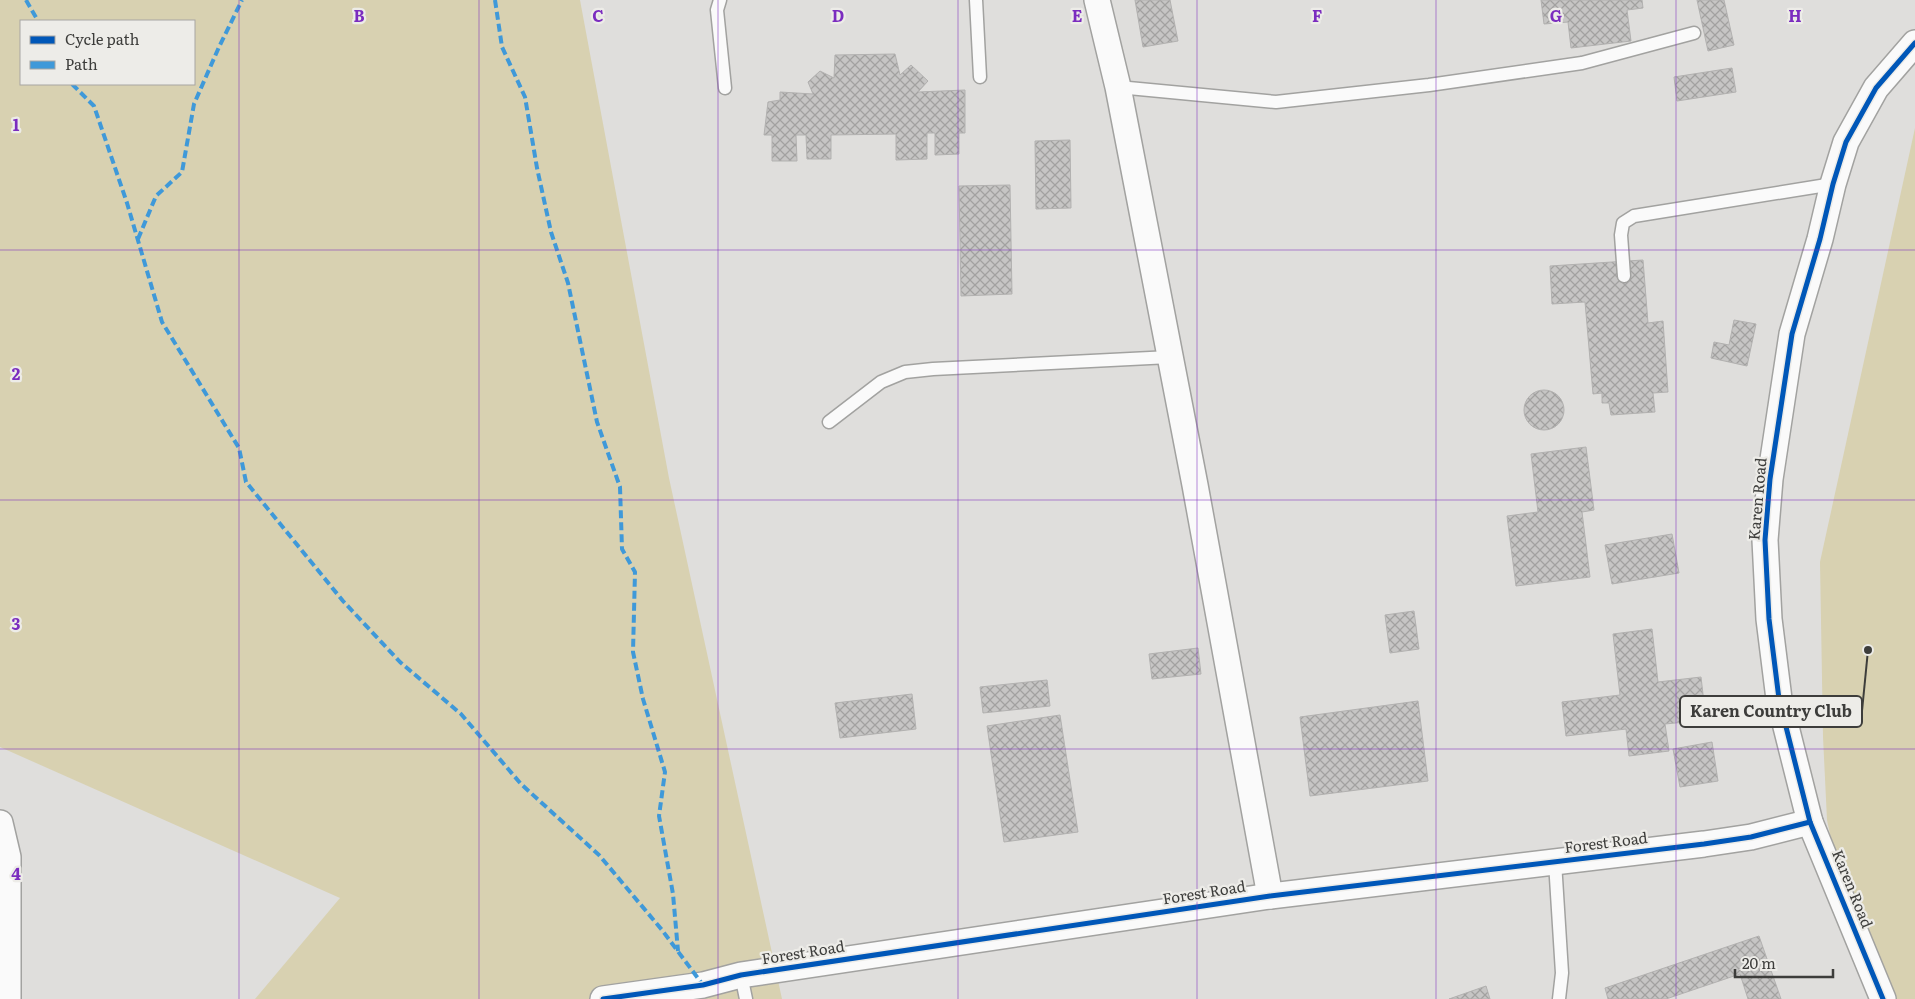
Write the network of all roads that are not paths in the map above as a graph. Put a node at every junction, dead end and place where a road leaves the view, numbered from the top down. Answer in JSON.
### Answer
{"nodes":[{"id":1,"x":720,"y":0,"type":"edge"},
{"id":2,"x":976,"y":0,"type":"edge"},
{"id":3,"x":1097,"y":0,"type":"edge"},
{"id":4,"x":1694,"y":33,"type":"dead end"},
{"id":5,"x":1915,"y":43,"type":"edge"},
{"id":6,"x":980,"y":77,"type":"dead end"},
{"id":7,"x":1118,"y":87,"type":"junction"},
{"id":8,"x":725,"y":88,"type":"dead end"},
{"id":9,"x":1833,"y":184,"type":"junction"},
{"id":10,"x":1624,"y":276,"type":"dead end"},
{"id":11,"x":1170,"y":357,"type":"junction"},
{"id":12,"x":829,"y":422,"type":"dead end"},
{"id":13,"x":1810,"y":822,"type":"junction"},
{"id":14,"x":0,"y":823,"type":"edge"},
{"id":15,"x":1554,"y":862,"type":"junction"},
{"id":16,"x":1270,"y":896,"type":"junction"},
{"id":17,"x":741,"y":975,"type":"junction"},
{"id":18,"x":8,"y":999,"type":"edge"},
{"id":19,"x":603,"y":999,"type":"edge"},
{"id":20,"x":746,"y":999,"type":"edge"},
{"id":21,"x":1559,"y":999,"type":"edge"},
{"id":22,"x":1883,"y":999,"type":"edge"}],
"edges":[{"from":1,"to":8,"type":"lane"},
{"from":2,"to":6,"type":"lane"},
{"from":3,"to":7,"type":"street"},
{"from":4,"to":7,"type":"lane"},
{"from":5,"to":9,"type":"street","name":"Karen Road"},
{"from":7,"to":11,"type":"street"},
{"from":9,"to":10,"type":"lane"},
{"from":9,"to":13,"type":"street","name":"Karen Road"},
{"from":11,"to":12,"type":"lane"},
{"from":11,"to":16,"type":"street"},
{"from":13,"to":15,"type":"street","name":"Forest Road"},
{"from":13,"to":22,"type":"street","name":"Karen Road"},
{"from":14,"to":18,"type":"street"},
{"from":15,"to":16,"type":"street","name":"Forest Road"},
{"from":15,"to":21,"type":"lane"},
{"from":16,"to":17,"type":"street","name":"Forest Road"},
{"from":17,"to":19,"type":"street","name":"Forest Road"},
{"from":17,"to":20,"type":"lane"}]}
